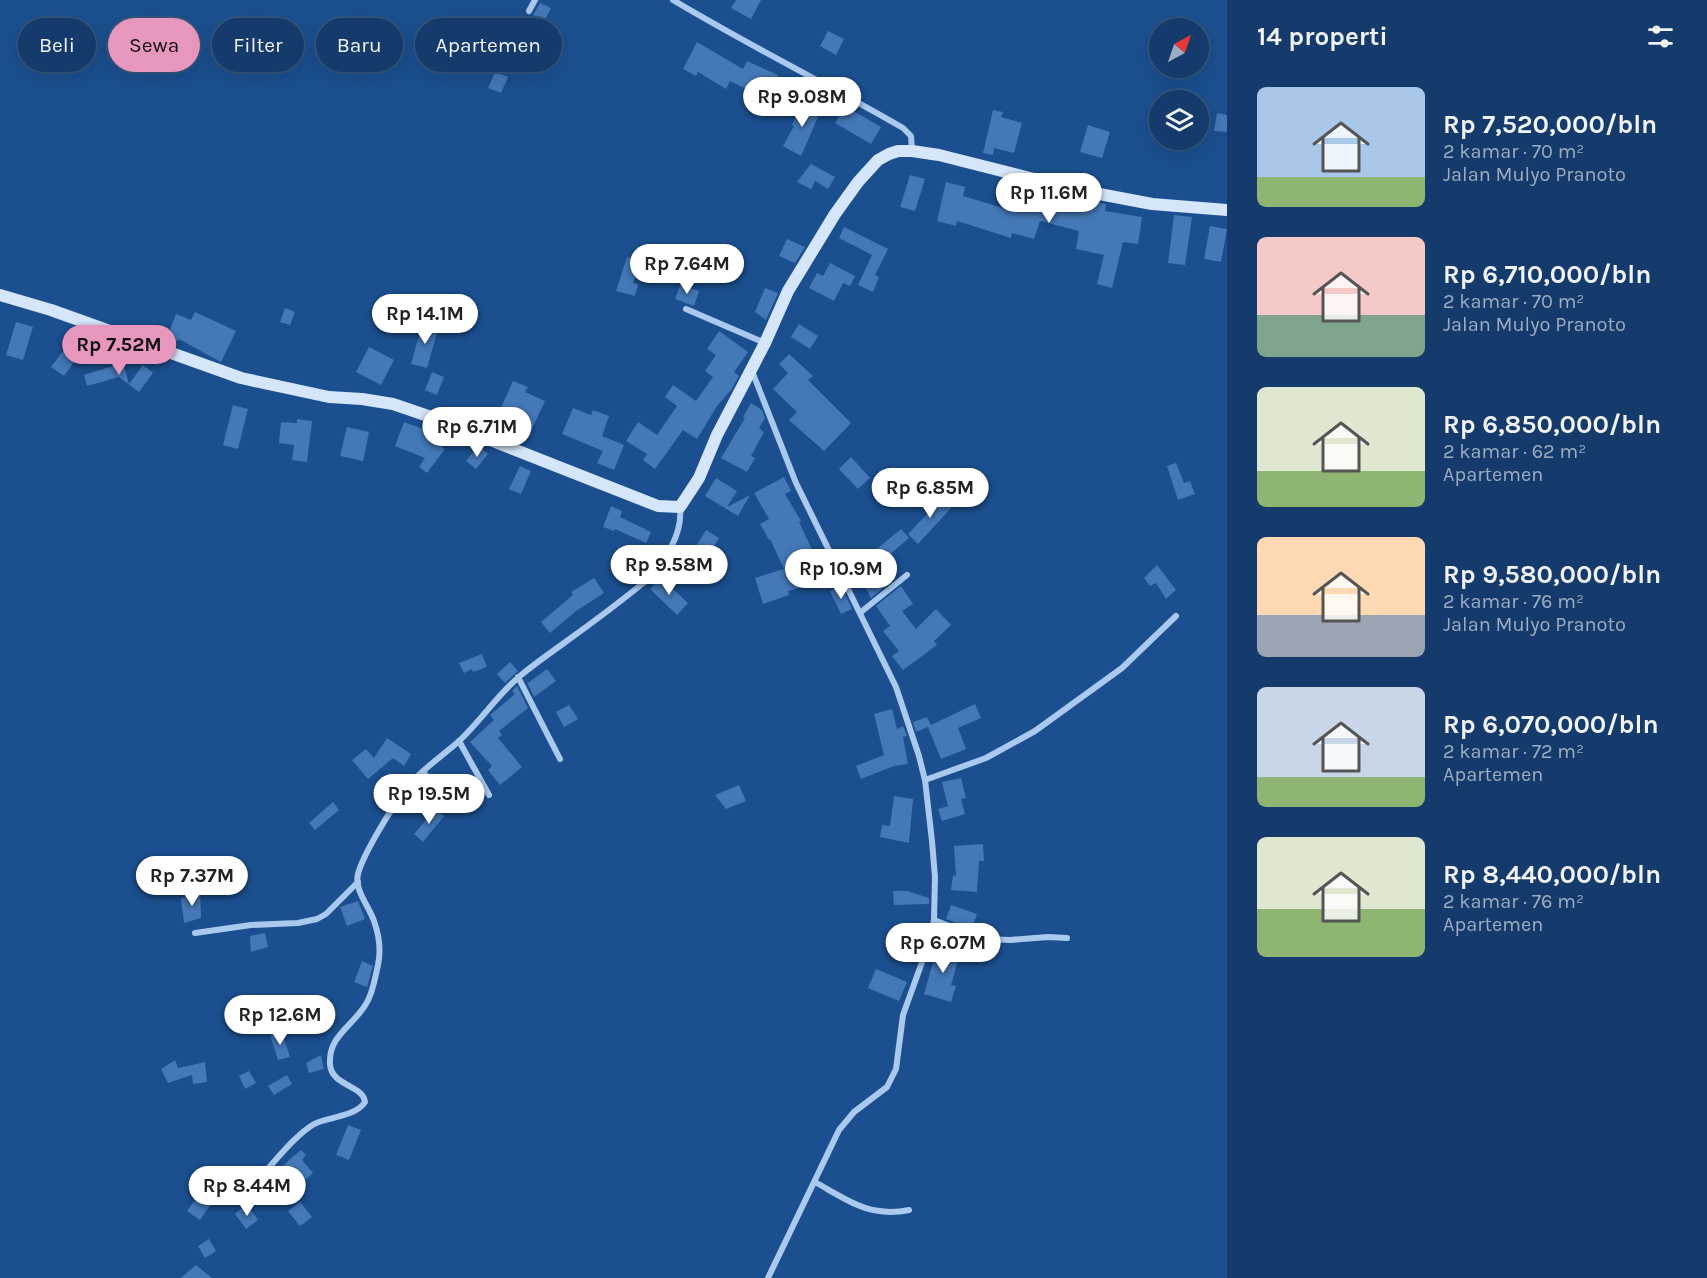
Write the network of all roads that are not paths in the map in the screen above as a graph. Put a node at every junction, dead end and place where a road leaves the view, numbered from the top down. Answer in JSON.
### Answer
{"nodes":[{"id":1,"x":535,"y":0,"type":"edge"},
{"id":2,"x":673,"y":0,"type":"edge"},
{"id":3,"x":529,"y":11,"type":"dead end"},
{"id":4,"x":912,"y":151,"type":"junction"},
{"id":5,"x":1227,"y":210,"type":"edge"},
{"id":6,"x":0,"y":295,"type":"edge"},
{"id":7,"x":686,"y":309,"type":"dead end"},
{"id":8,"x":765,"y":343,"type":"junction"},
{"id":9,"x":752,"y":371,"type":"junction"},
{"id":10,"x":680,"y":507,"type":"junction"},
{"id":11,"x":907,"y":575,"type":"dead end"},
{"id":12,"x":861,"y":612,"type":"junction"},
{"id":13,"x":1176,"y":616,"type":"dead end"},
{"id":14,"x":518,"y":677,"type":"junction"},
{"id":15,"x":459,"y":741,"type":"junction"},
{"id":16,"x":560,"y":759,"type":"dead end"},
{"id":17,"x":423,"y":771,"type":"junction"},
{"id":18,"x":925,"y":780,"type":"junction"},
{"id":19,"x":489,"y":795,"type":"dead end"},
{"id":20,"x":449,"y":799,"type":"dead end"},
{"id":21,"x":358,"y":882,"type":"junction"},
{"id":22,"x":934,"y":920,"type":"junction"},
{"id":23,"x":195,"y":933,"type":"dead end"},
{"id":24,"x":1066,"y":939,"type":"dead end"},
{"id":25,"x":267,"y":1170,"type":"dead end"},
{"id":26,"x":814,"y":1182,"type":"junction"},
{"id":27,"x":909,"y":1210,"type":"dead end"},
{"id":28,"x":768,"y":1278,"type":"edge"}],
"edges":[{"from":1,"to":3,"type":"street"},
{"from":2,"to":4,"type":"street"},
{"from":4,"to":5,"type":"street"},
{"from":4,"to":8,"type":"street"},
{"from":6,"to":10,"type":"street"},
{"from":7,"to":8,"type":"street"},
{"from":8,"to":9,"type":"street"},
{"from":9,"to":10,"type":"street"},
{"from":9,"to":12,"type":"street"},
{"from":10,"to":14,"type":"street"},
{"from":11,"to":12,"type":"street"},
{"from":12,"to":18,"type":"street"},
{"from":13,"to":18,"type":"street"},
{"from":14,"to":15,"type":"street"},
{"from":14,"to":16,"type":"street"},
{"from":15,"to":17,"type":"street"},
{"from":15,"to":19,"type":"street"},
{"from":17,"to":20,"type":"lane"},
{"from":17,"to":21,"type":"street"},
{"from":18,"to":22,"type":"street"},
{"from":21,"to":23,"type":"street"},
{"from":21,"to":25,"type":"street"},
{"from":22,"to":24,"type":"street"},
{"from":22,"to":26,"type":"street"},
{"from":26,"to":27,"type":"street"},
{"from":26,"to":28,"type":"street"}]}
